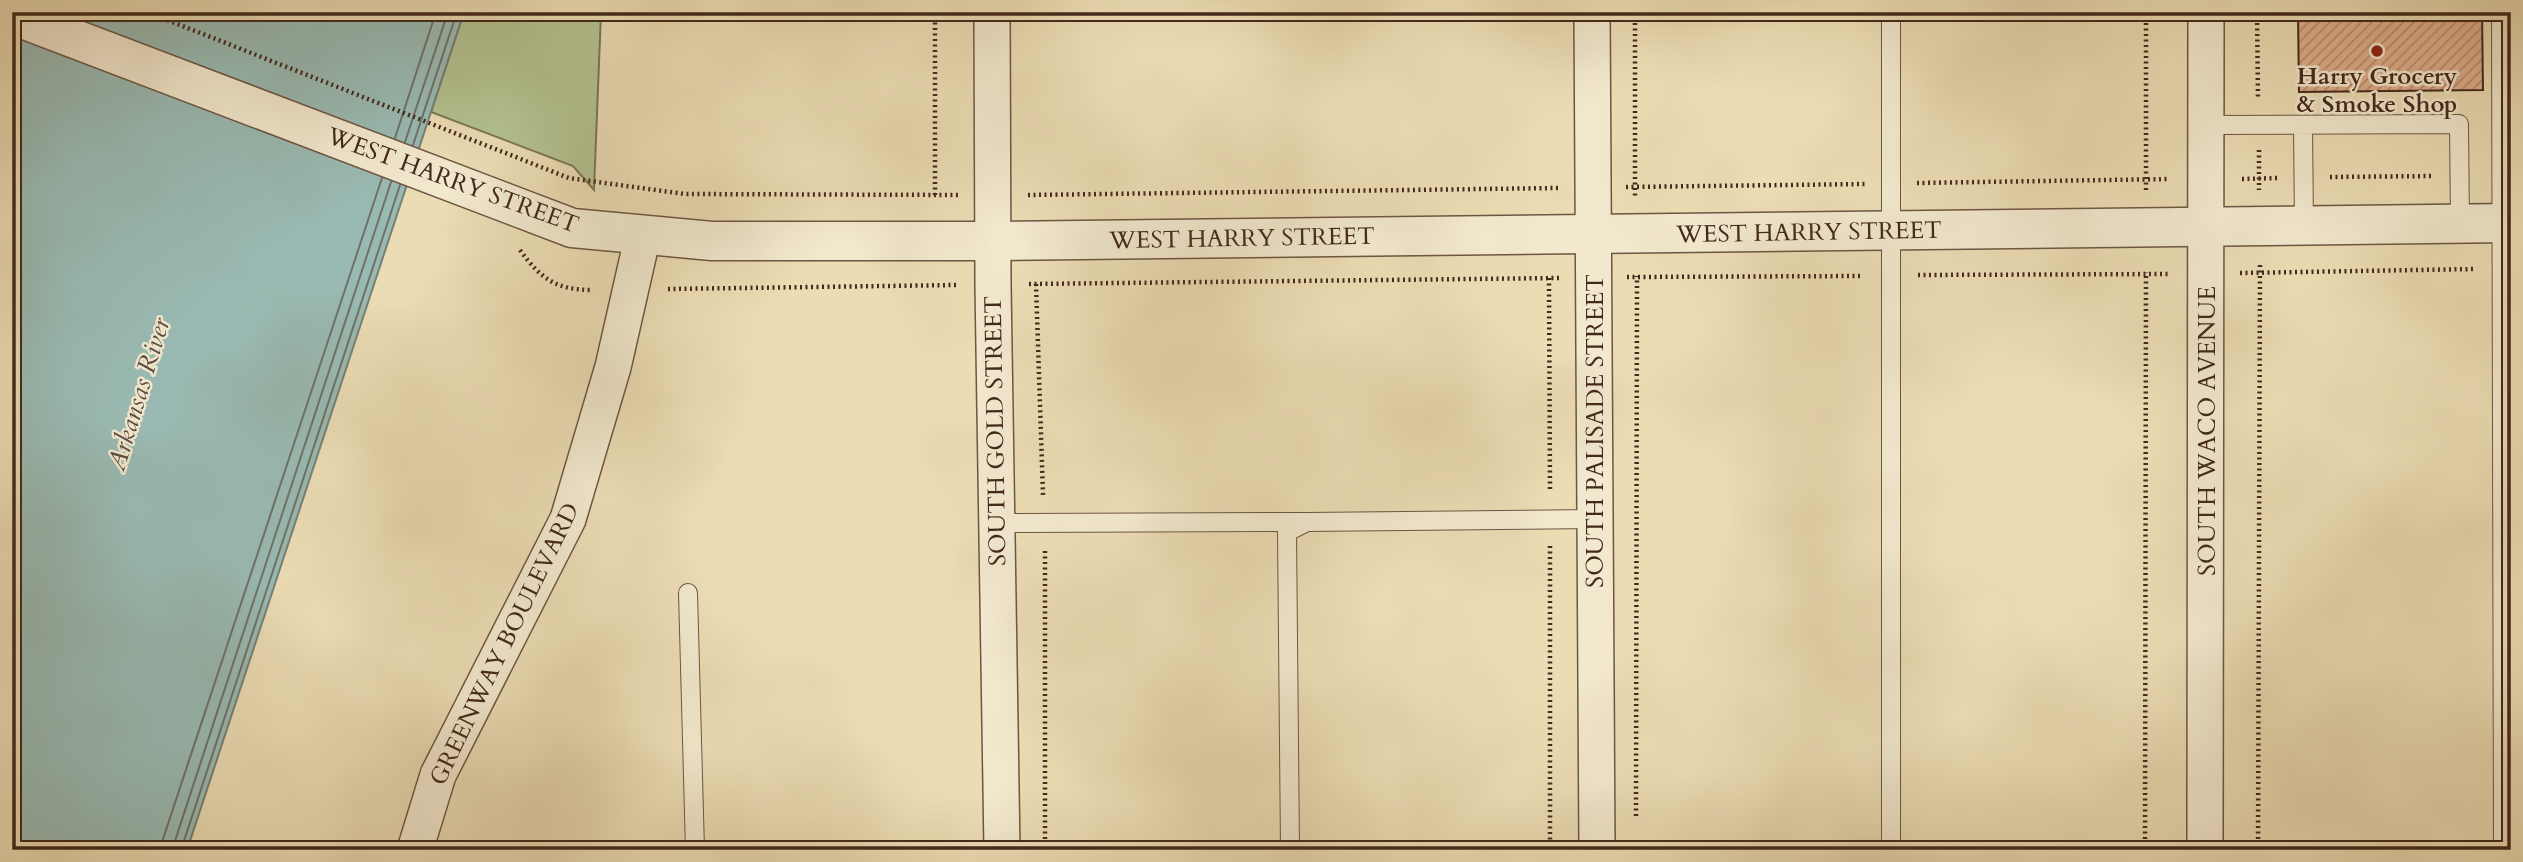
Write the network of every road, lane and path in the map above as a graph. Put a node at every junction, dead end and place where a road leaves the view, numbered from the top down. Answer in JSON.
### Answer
{"nodes":[{"id":1,"x":147,"y":12,"type":"edge"},
{"id":2,"x":936,"y":12,"type":"edge"},
{"id":3,"x":992,"y":12,"type":"edge"},
{"id":4,"x":1591,"y":12,"type":"edge"},
{"id":5,"x":1634,"y":12,"type":"edge"},
{"id":6,"x":1891,"y":12,"type":"edge"},
{"id":7,"x":2146,"y":12,"type":"edge"},
{"id":8,"x":2206,"y":12,"type":"edge"},
{"id":9,"x":2257,"y":12,"type":"edge"},
{"id":10,"x":2501,"y":12,"type":"edge"},
{"id":11,"x":12,"y":15,"type":"edge"},
{"id":12,"x":2207,"y":125,"type":"junction"},
{"id":13,"x":2258,"y":125,"type":"junction"},
{"id":14,"x":2303,"y":125,"type":"junction"},
{"id":15,"x":2459,"y":175,"type":"junction"},
{"id":16,"x":2259,"y":178,"type":"junction"},
{"id":17,"x":2304,"y":178,"type":"junction"},
{"id":18,"x":2207,"y":179,"type":"junction"},
{"id":19,"x":2146,"y":180,"type":"junction"},
{"id":20,"x":1891,"y":183,"type":"junction"},
{"id":21,"x":1593,"y":187,"type":"junction"},
{"id":22,"x":1634,"y":187,"type":"junction"},
{"id":23,"x":935,"y":195,"type":"junction"},
{"id":24,"x":992,"y":195,"type":"junction"},
{"id":25,"x":2505,"y":223,"type":"edge"},
{"id":26,"x":2460,"y":224,"type":"junction"},
{"id":27,"x":2260,"y":226,"type":"junction"},
{"id":28,"x":2304,"y":226,"type":"junction"},
{"id":29,"x":2146,"y":227,"type":"junction"},
{"id":30,"x":2207,"y":227,"type":"junction"},
{"id":31,"x":1891,"y":231,"type":"junction"},
{"id":32,"x":1636,"y":234,"type":"junction"},
{"id":33,"x":643,"y":235,"type":"junction"},
{"id":34,"x":1594,"y":235,"type":"junction"},
{"id":35,"x":992,"y":241,"type":"junction"},
{"id":36,"x":515,"y":243,"type":"dead end"},
{"id":37,"x":2501,"y":269,"type":"junction"},
{"id":38,"x":2207,"y":273,"type":"junction"},
{"id":39,"x":2260,"y":273,"type":"junction"},
{"id":40,"x":2146,"y":274,"type":"junction"},
{"id":41,"x":1891,"y":276,"type":"junction"},
{"id":42,"x":1549,"y":278,"type":"junction"},
{"id":43,"x":1594,"y":278,"type":"junction"},
{"id":44,"x":1637,"y":278,"type":"junction"},
{"id":45,"x":1036,"y":284,"type":"junction"},
{"id":46,"x":993,"y":285,"type":"junction"},
{"id":47,"x":631,"y":290,"type":"junction"},
{"id":48,"x":1596,"y":519,"type":"junction"},
{"id":49,"x":1550,"y":520,"type":"junction"},
{"id":50,"x":1307,"y":522,"type":"junction"},
{"id":51,"x":997,"y":523,"type":"junction"},
{"id":52,"x":1044,"y":523,"type":"junction"},
{"id":53,"x":688,"y":593,"type":"dead end"},
{"id":54,"x":1636,"y":822,"type":"dead end"},
{"id":55,"x":415,"y":850,"type":"edge"},
{"id":56,"x":695,"y":850,"type":"edge"},
{"id":57,"x":1002,"y":850,"type":"edge"},
{"id":58,"x":1045,"y":850,"type":"edge"},
{"id":59,"x":1290,"y":850,"type":"edge"},
{"id":60,"x":1550,"y":850,"type":"edge"},
{"id":61,"x":1597,"y":850,"type":"edge"},
{"id":62,"x":1891,"y":850,"type":"edge"},
{"id":63,"x":2145,"y":850,"type":"edge"},
{"id":64,"x":2205,"y":850,"type":"edge"},
{"id":65,"x":2258,"y":850,"type":"edge"},
{"id":66,"x":2503,"y":850,"type":"edge"}],
"edges":[{"from":1,"to":23,"type":"path"},
{"from":2,"to":23,"type":"path"},
{"from":3,"to":24,"type":"street","name":"SOUTH GOLD STREET"},
{"from":4,"to":21,"type":"street","name":"SOUTH PALISADE STREET"},
{"from":5,"to":22,"type":"path"},
{"from":6,"to":20,"type":"lane"},
{"from":7,"to":19,"type":"path"},
{"from":8,"to":12,"type":"street","name":"SOUTH WACO AVENUE"},
{"from":9,"to":13,"type":"path"},
{"from":10,"to":25,"type":"lane"},
{"from":11,"to":33,"type":"street","name":"WEST HARRY STREET"},
{"from":12,"to":13,"type":"lane"},
{"from":12,"to":18,"type":"street","name":"SOUTH WACO AVENUE"},
{"from":13,"to":14,"type":"lane"},
{"from":13,"to":16,"type":"path"},
{"from":14,"to":15,"type":"lane"},
{"from":14,"to":17,"type":"lane"},
{"from":15,"to":17,"type":"path"},
{"from":15,"to":26,"type":"lane"},
{"from":16,"to":17,"type":"path"},
{"from":16,"to":18,"type":"path"},
{"from":16,"to":27,"type":"path"},
{"from":17,"to":28,"type":"lane"},
{"from":18,"to":19,"type":"path"},
{"from":18,"to":30,"type":"street","name":"SOUTH WACO AVENUE"},
{"from":19,"to":20,"type":"path"},
{"from":19,"to":29,"type":"path"},
{"from":20,"to":22,"type":"path"},
{"from":20,"to":31,"type":"lane"},
{"from":21,"to":22,"type":"path"},
{"from":21,"to":24,"type":"path"},
{"from":21,"to":34,"type":"street","name":"SOUTH PALISADE STREET"},
{"from":22,"to":32,"type":"path"},
{"from":23,"to":24,"type":"path"},
{"from":24,"to":35,"type":"street","name":"SOUTH GOLD STREET"},
{"from":25,"to":26,"type":"street","name":"WEST HARRY STREET"},
{"from":25,"to":37,"type":"lane"},
{"from":26,"to":28,"type":"street","name":"WEST HARRY STREET"},
{"from":27,"to":28,"type":"street","name":"WEST HARRY STREET"},
{"from":27,"to":30,"type":"street","name":"WEST HARRY STREET"},
{"from":27,"to":39,"type":"path"},
{"from":29,"to":30,"type":"street","name":"WEST HARRY STREET"},
{"from":29,"to":31,"type":"street","name":"WEST HARRY STREET"},
{"from":29,"to":40,"type":"path"},
{"from":30,"to":38,"type":"street","name":"SOUTH WACO AVENUE"},
{"from":31,"to":32,"type":"street","name":"WEST HARRY STREET"},
{"from":31,"to":41,"type":"lane"},
{"from":32,"to":34,"type":"street","name":"WEST HARRY STREET"},
{"from":32,"to":44,"type":"path"},
{"from":33,"to":35,"type":"street","name":"WEST HARRY STREET"},
{"from":33,"to":47,"type":"street","name":"GREENWAY BOULEVARD"},
{"from":34,"to":35,"type":"street","name":"WEST HARRY STREET"},
{"from":34,"to":43,"type":"street","name":"SOUTH PALISADE STREET"},
{"from":35,"to":46,"type":"street","name":"SOUTH GOLD STREET"},
{"from":36,"to":47,"type":"path"},
{"from":37,"to":39,"type":"path"},
{"from":37,"to":66,"type":"lane"},
{"from":38,"to":39,"type":"path"},
{"from":38,"to":40,"type":"path"},
{"from":38,"to":64,"type":"street","name":"SOUTH WACO AVENUE"},
{"from":39,"to":65,"type":"path"},
{"from":40,"to":41,"type":"path"},
{"from":40,"to":63,"type":"path"},
{"from":41,"to":44,"type":"path"},
{"from":41,"to":62,"type":"lane"},
{"from":42,"to":43,"type":"path"},
{"from":42,"to":45,"type":"path"},
{"from":42,"to":49,"type":"path"},
{"from":43,"to":44,"type":"path"},
{"from":43,"to":48,"type":"street","name":"SOUTH PALISADE STREET"},
{"from":44,"to":54,"type":"path"},
{"from":45,"to":46,"type":"path"},
{"from":45,"to":52,"type":"path"},
{"from":46,"to":47,"type":"path"},
{"from":46,"to":51,"type":"street","name":"SOUTH GOLD STREET"},
{"from":47,"to":55,"type":"street","name":"GREENWAY BOULEVARD"},
{"from":48,"to":49,"type":"lane"},
{"from":48,"to":61,"type":"street","name":"SOUTH PALISADE STREET"},
{"from":49,"to":50,"type":"lane"},
{"from":49,"to":60,"type":"path"},
{"from":50,"to":52,"type":"lane"},
{"from":50,"to":59,"type":"lane"},
{"from":51,"to":52,"type":"lane"},
{"from":51,"to":57,"type":"street","name":"SOUTH GOLD STREET"},
{"from":52,"to":58,"type":"path"},
{"from":53,"to":56,"type":"lane"}]}
